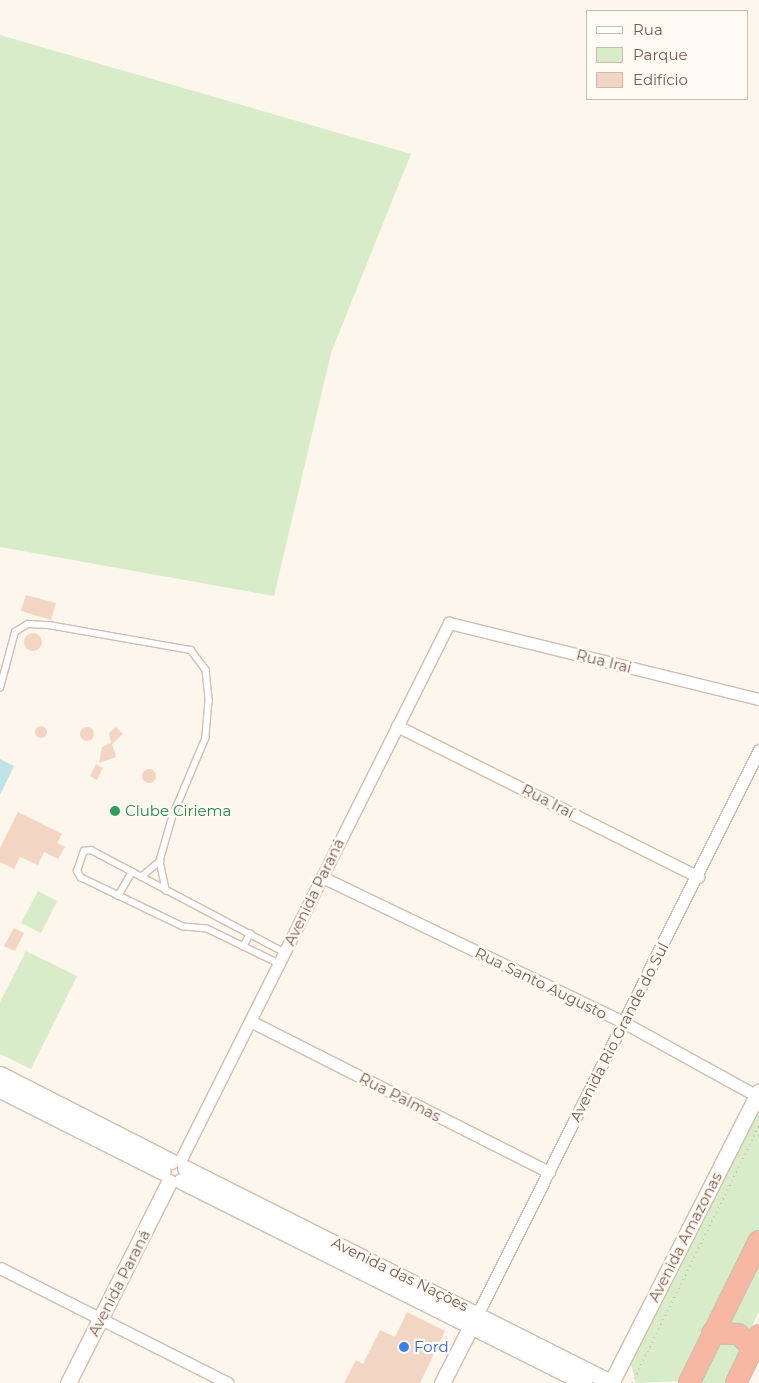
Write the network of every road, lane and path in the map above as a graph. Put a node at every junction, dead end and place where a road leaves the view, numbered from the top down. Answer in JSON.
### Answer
{"nodes":[{"id":1,"x":449,"y":623,"type":"joint"},
{"id":2,"x":0,"y":688,"type":"edge"},
{"id":3,"x":759,"y":699,"type":"edge"},
{"id":4,"x":398,"y":726,"type":"junction"},
{"id":5,"x":759,"y":750,"type":"edge"},
{"id":6,"x":160,"y":861,"type":"junction"},
{"id":7,"x":132,"y":872,"type":"junction"},
{"id":8,"x":141,"y":877,"type":"junction"},
{"id":9,"x":322,"y":877,"type":"junction"},
{"id":10,"x":698,"y":877,"type":"junction"},
{"id":11,"x":166,"y":890,"type":"junction"},
{"id":12,"x":118,"y":896,"type":"junction"},
{"id":13,"x":250,"y":934,"type":"junction"},
{"id":14,"x":243,"y":947,"type":"junction"},
{"id":15,"x":285,"y":953,"type":"junction"},
{"id":16,"x":279,"y":964,"type":"junction"},
{"id":17,"x":252,"y":1022,"type":"junction"},
{"id":18,"x":623,"y":1022,"type":"junction"},
{"id":19,"x":0,"y":1074,"type":"edge"},
{"id":20,"x":0,"y":1090,"type":"edge"},
{"id":21,"x":758,"y":1093,"type":"edge"},
{"id":22,"x":759,"y":1126,"type":"edge"},
{"id":23,"x":175,"y":1171,"type":"junction"},
{"id":24,"x":549,"y":1172,"type":"junction"},
{"id":25,"x":759,"y":1241,"type":"edge"},
{"id":26,"x":0,"y":1268,"type":"edge"},
{"id":27,"x":478,"y":1312,"type":"junction"},
{"id":28,"x":101,"y":1319,"type":"junction"},
{"id":29,"x":470,"y":1328,"type":"junction"},
{"id":30,"x":712,"y":1334,"type":"junction"},
{"id":31,"x":757,"y":1346,"type":"edge"},
{"id":32,"x":68,"y":1383,"type":"edge"},
{"id":33,"x":228,"y":1383,"type":"edge"},
{"id":34,"x":442,"y":1383,"type":"edge"},
{"id":35,"x":584,"y":1383,"type":"edge"},
{"id":36,"x":612,"y":1383,"type":"edge"},
{"id":37,"x":632,"y":1383,"type":"edge"},
{"id":38,"x":689,"y":1383,"type":"edge"},
{"id":39,"x":736,"y":1383,"type":"edge"}],
"edges":[{"from":1,"to":3,"type":"street","name":"Rua Irai"},
{"from":1,"to":4,"type":"street","name":"Avenida Paraná"},
{"from":2,"to":6,"type":"lane"},
{"from":4,"to":9,"type":"street","name":"Avenida Paraná"},
{"from":4,"to":10,"type":"street","name":"Rua Iraí"},
{"from":5,"to":10,"type":"street","name":"Avenida Rio Grande do Sul"},
{"from":6,"to":8,"type":"lane"},
{"from":6,"to":11,"type":"lane"},
{"from":7,"to":8,"type":"lane"},
{"from":7,"to":12,"type":"lane"},
{"from":7,"to":12,"type":"lane"},
{"from":8,"to":11,"type":"lane"},
{"from":9,"to":15,"type":"street","name":"Avenida Paraná"},
{"from":9,"to":18,"type":"street","name":"Rua Santo Augusto"},
{"from":10,"to":18,"type":"street","name":"Avenida Rio Grande do Sul"},
{"from":11,"to":13,"type":"lane"},
{"from":12,"to":14,"type":"lane"},
{"from":13,"to":14,"type":"lane"},
{"from":13,"to":15,"type":"lane"},
{"from":14,"to":16,"type":"lane"},
{"from":15,"to":16,"type":"street","name":"Avenida Paraná"},
{"from":16,"to":17,"type":"street","name":"Avenida Paraná"},
{"from":17,"to":23,"type":"street","name":"Avenida Paraná"},
{"from":17,"to":24,"type":"street","name":"Rua Palmas"},
{"from":18,"to":21,"type":"street","name":"Rua Santo Augusto"},
{"from":18,"to":24,"type":"street","name":"Avenida Rio Grande do Sul"},
{"from":19,"to":23,"type":"main road","name":"Avenida das Nações"},
{"from":20,"to":23,"type":"main road","name":"Avenida das Nações"},
{"from":21,"to":36,"type":"main road","name":"Avenida Amazonas"},
{"from":22,"to":37,"type":"path"},
{"from":23,"to":27,"type":"main road","name":"Avenida das Nações"},
{"from":23,"to":28,"type":"main road","name":"Avenida Paraná"},
{"from":23,"to":29,"type":"main road","name":"Avenida das Nações"},
{"from":24,"to":27,"type":"street","name":"Avenida Rio Grande do Sul"},
{"from":25,"to":30,"type":"highway"},
{"from":26,"to":28,"type":"street"},
{"from":27,"to":29,"type":"main road"},
{"from":27,"to":36,"type":"main road","name":"Avenida das Nações"},
{"from":28,"to":32,"type":"main road","name":"Avenida Paraná"},
{"from":28,"to":33,"type":"street"},
{"from":29,"to":34,"type":"main road"},
{"from":29,"to":35,"type":"main road","name":"Avenida das Nações"},
{"from":30,"to":31,"type":"highway"},
{"from":30,"to":38,"type":"highway"},
{"from":31,"to":39,"type":"highway"}]}
